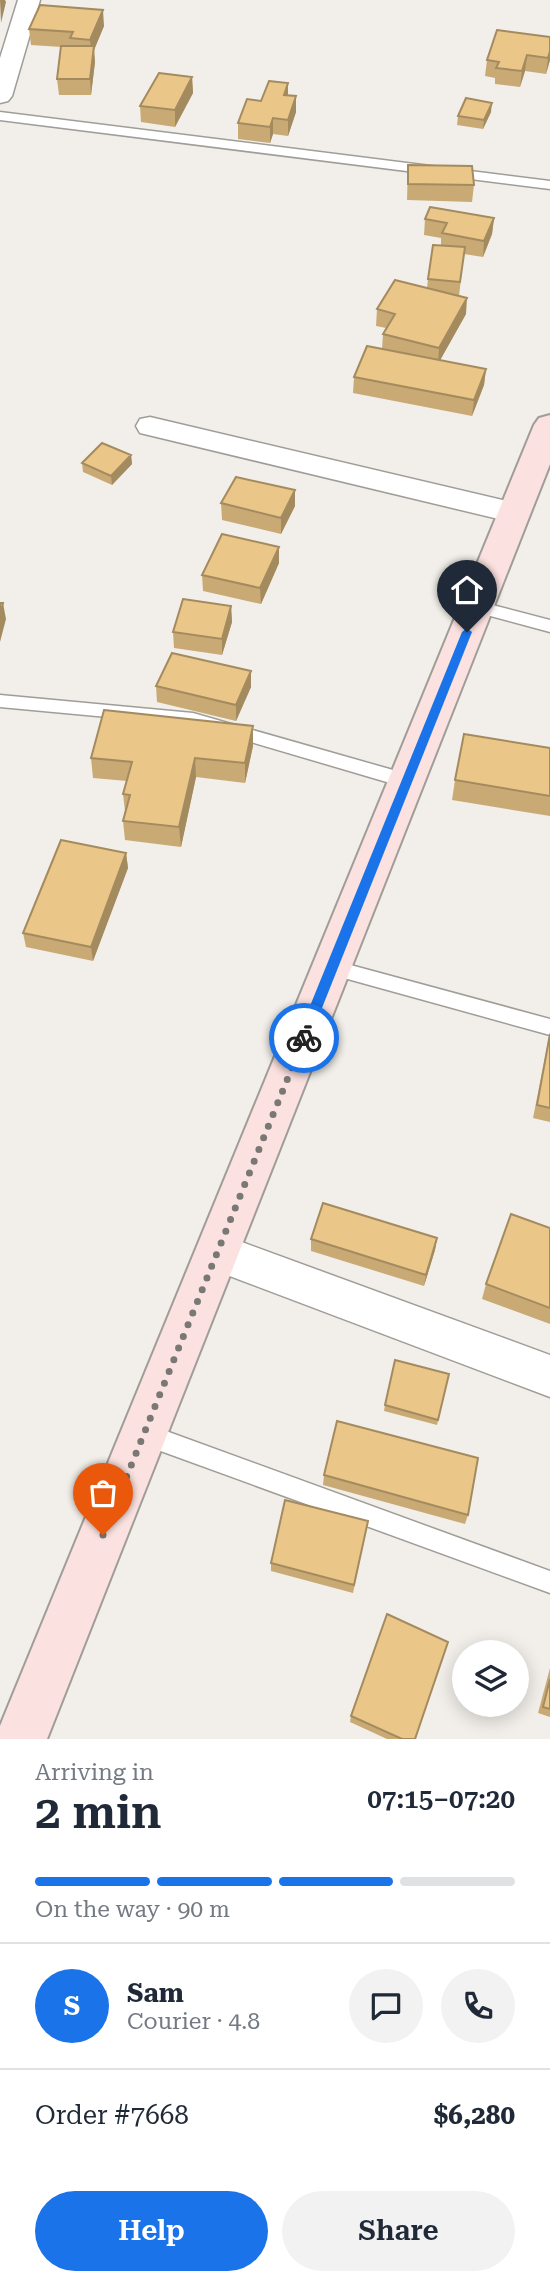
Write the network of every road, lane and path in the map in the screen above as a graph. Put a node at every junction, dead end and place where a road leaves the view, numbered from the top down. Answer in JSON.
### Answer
{"nodes":[{"id":1,"x":29,"y":0,"type":"edge"},
{"id":2,"x":0,"y":96,"type":"edge"},
{"id":3,"x":0,"y":116,"type":"edge"},
{"id":4,"x":550,"y":185,"type":"edge"},
{"id":5,"x":550,"y":425,"type":"edge"},
{"id":6,"x":150,"y":426,"type":"dead end"},
{"id":7,"x":515,"y":513,"type":"junction"},
{"id":8,"x":477,"y":607,"type":"junction"},
{"id":9,"x":550,"y":626,"type":"edge"},
{"id":10,"x":0,"y":701,"type":"edge"},
{"id":11,"x":407,"y":781,"type":"junction"},
{"id":12,"x":332,"y":968,"type":"junction"},
{"id":13,"x":550,"y":1027,"type":"edge"},
{"id":14,"x":217,"y":1252,"type":"junction"},
{"id":15,"x":550,"y":1376,"type":"edge"},
{"id":16,"x":144,"y":1434,"type":"junction"},
{"id":17,"x":550,"y":1582,"type":"edge"},
{"id":18,"x":21,"y":1739,"type":"edge"}],
"edges":[{"from":1,"to":2,"type":"street"},
{"from":3,"to":4,"type":"lane"},
{"from":5,"to":7,"type":"main road"},
{"from":6,"to":7,"type":"street"},
{"from":7,"to":8,"type":"main road"},
{"from":8,"to":9,"type":"lane"},
{"from":8,"to":11,"type":"main road"},
{"from":10,"to":11,"type":"lane"},
{"from":11,"to":12,"type":"main road"},
{"from":12,"to":13,"type":"lane"},
{"from":12,"to":14,"type":"main road"},
{"from":14,"to":15,"type":"street"},
{"from":14,"to":16,"type":"main road"},
{"from":16,"to":17,"type":"lane"},
{"from":16,"to":18,"type":"main road"}]}
